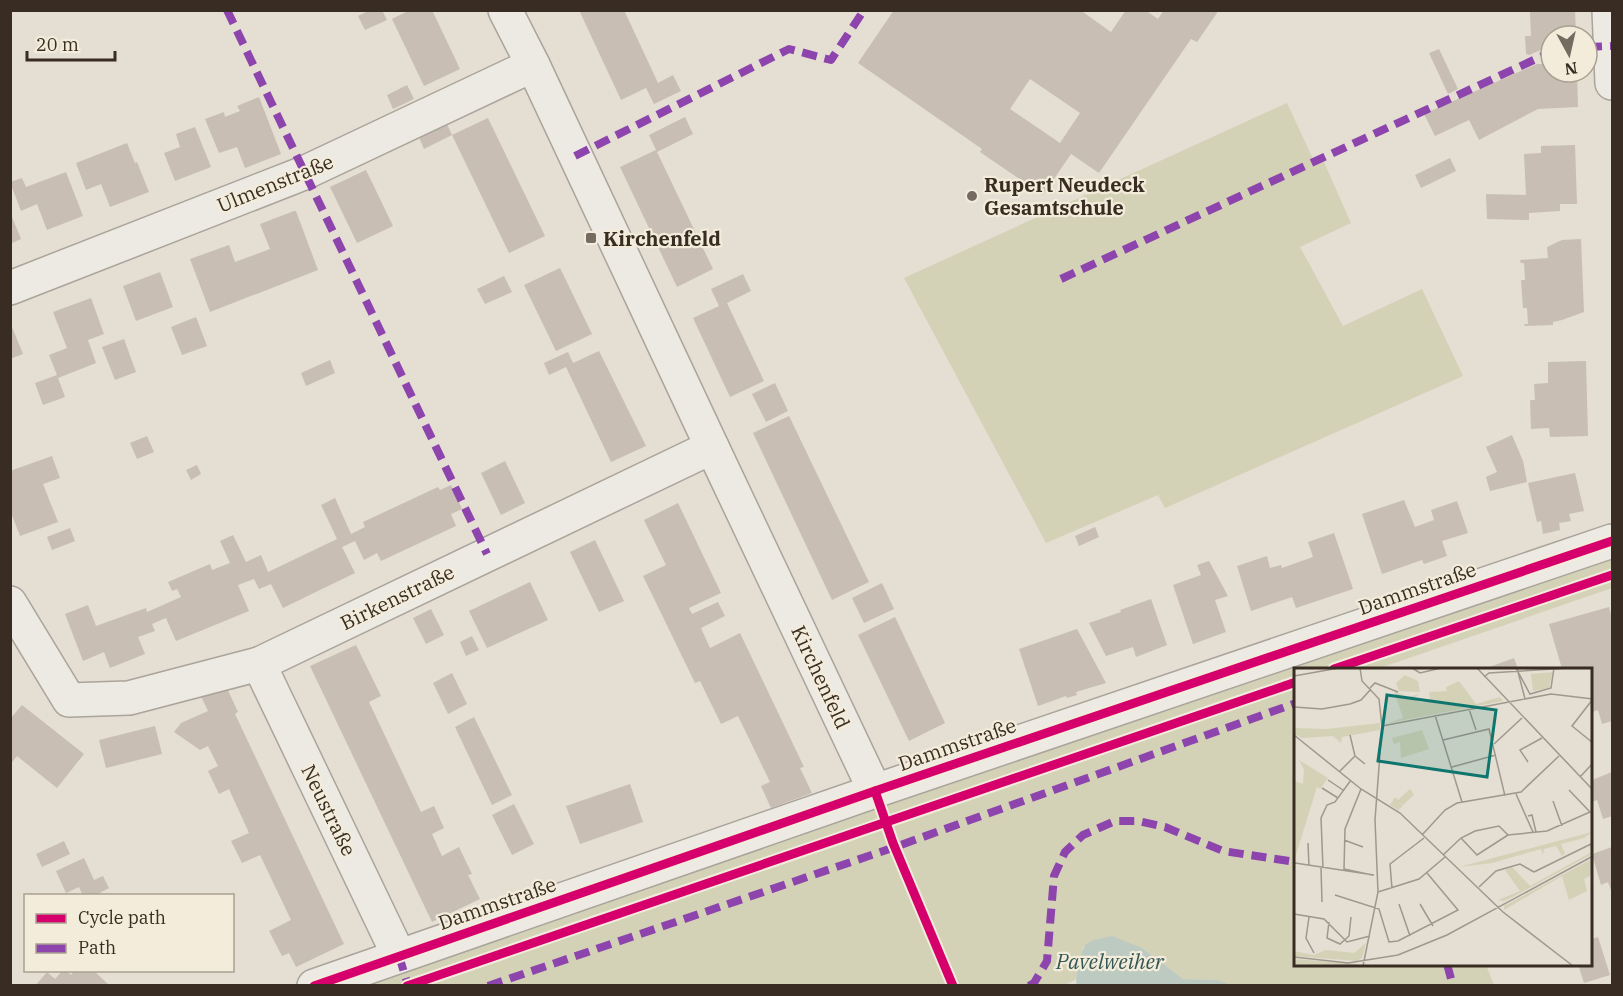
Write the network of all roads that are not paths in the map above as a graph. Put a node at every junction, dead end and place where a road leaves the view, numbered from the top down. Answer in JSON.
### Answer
{"nodes":[{"id":1,"x":505,"y":10,"type":"edge"},
{"id":2,"x":1609,"y":10,"type":"edge"},
{"id":3,"x":533,"y":65,"type":"junction"},
{"id":4,"x":1612,"y":83,"type":"edge"},
{"id":5,"x":10,"y":288,"type":"edge"},
{"id":6,"x":712,"y":447,"type":"junction"},
{"id":7,"x":1612,"y":541,"type":"edge"},
{"id":8,"x":10,"y":603,"type":"edge"},
{"id":9,"x":259,"y":664,"type":"junction"},
{"id":10,"x":875,"y":791,"type":"junction"},
{"id":11,"x":399,"y":956,"type":"junction"},
{"id":12,"x":314,"y":986,"type":"edge"}],
"edges":[{"from":1,"to":3,"type":"street","name":"Kirchenfeld"},
{"from":2,"to":4,"type":"street"},
{"from":3,"to":5,"type":"street","name":"Ulmenstraße"},
{"from":3,"to":6,"type":"street","name":"Kirchenfeld"},
{"from":6,"to":9,"type":"street","name":"Birkenstraße"},
{"from":6,"to":10,"type":"street","name":"Kirchenfeld"},
{"from":7,"to":10,"type":"street","name":"Dammstraße"},
{"from":8,"to":9,"type":"street","name":"Birkenstraße"},
{"from":9,"to":11,"type":"street","name":"Neustraße"},
{"from":10,"to":11,"type":"street","name":"Dammstraße"},
{"from":11,"to":12,"type":"street","name":"Dammstraße"}]}
